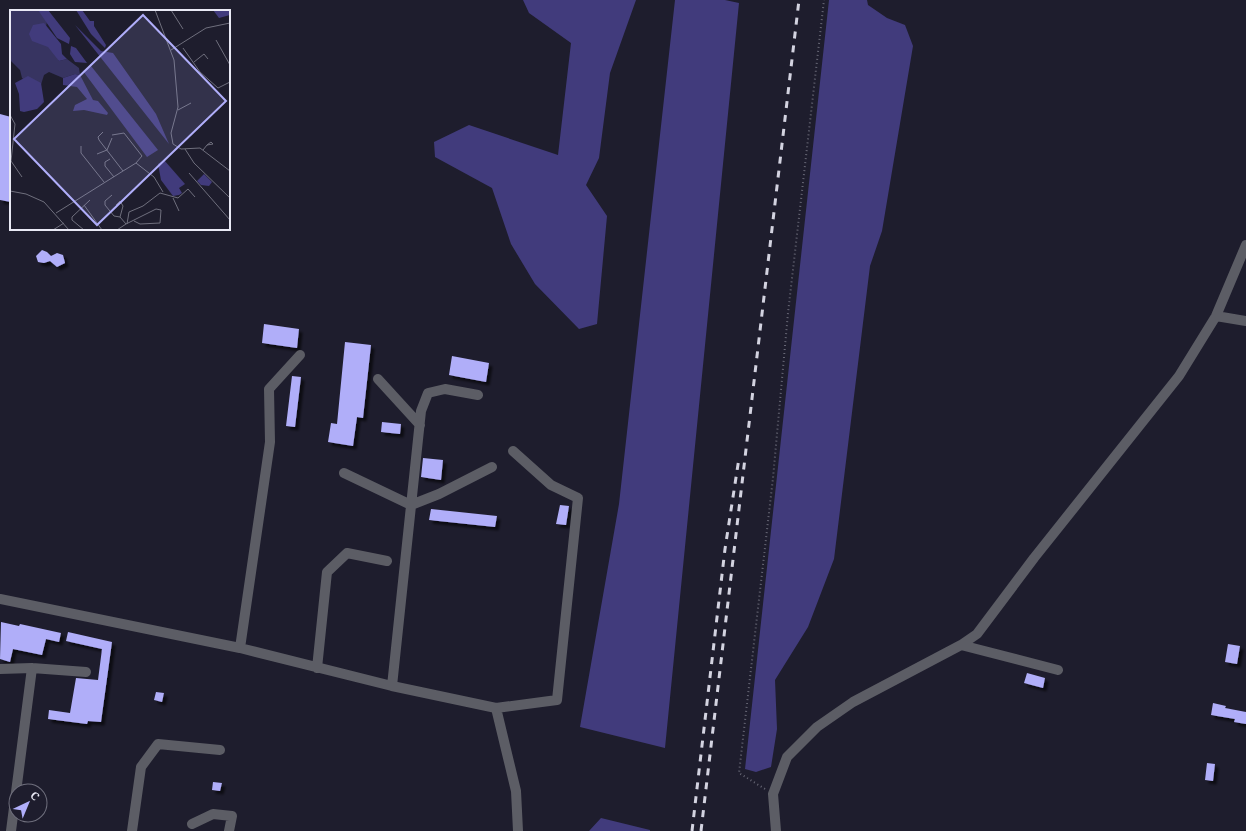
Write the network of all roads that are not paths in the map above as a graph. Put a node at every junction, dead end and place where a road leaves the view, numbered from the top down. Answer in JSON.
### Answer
{"nodes":[{"id":1,"x":1246,"y":246,"type":"edge"},
{"id":2,"x":1216,"y":316,"type":"junction"},
{"id":3,"x":1246,"y":322,"type":"edge"},
{"id":4,"x":300,"y":355,"type":"dead end"},
{"id":5,"x":378,"y":379,"type":"dead end"},
{"id":6,"x":478,"y":395,"type":"dead end"},
{"id":7,"x":420,"y":425,"type":"junction"},
{"id":8,"x":513,"y":452,"type":"dead end"},
{"id":9,"x":492,"y":467,"type":"dead end"},
{"id":10,"x":344,"y":473,"type":"dead end"},
{"id":11,"x":411,"y":505,"type":"junction"},
{"id":12,"x":387,"y":561,"type":"dead end"},
{"id":13,"x":0,"y":599,"type":"edge"},
{"id":14,"x":961,"y":645,"type":"junction"},
{"id":15,"x":240,"y":648,"type":"junction"},
{"id":16,"x":32,"y":668,"type":"junction"},
{"id":17,"x":317,"y":668,"type":"junction"},
{"id":18,"x":0,"y":669,"type":"edge"},
{"id":19,"x":1058,"y":670,"type":"dead end"},
{"id":20,"x":86,"y":672,"type":"dead end"},
{"id":21,"x":392,"y":686,"type":"junction"},
{"id":22,"x":496,"y":708,"type":"junction"},
{"id":23,"x":220,"y":750,"type":"dead end"},
{"id":24,"x":192,"y":824,"type":"dead end"},
{"id":25,"x":11,"y":831,"type":"edge"},
{"id":26,"x":132,"y":831,"type":"edge"},
{"id":27,"x":229,"y":831,"type":"edge"},
{"id":28,"x":518,"y":831,"type":"edge"},
{"id":29,"x":776,"y":831,"type":"edge"}],
"edges":[{"from":1,"to":2,"type":"street"},
{"from":2,"to":3,"type":"street"},
{"from":2,"to":14,"type":"street"},
{"from":4,"to":15,"type":"street"},
{"from":5,"to":7,"type":"street"},
{"from":6,"to":7,"type":"street"},
{"from":7,"to":11,"type":"street"},
{"from":8,"to":22,"type":"street"},
{"from":9,"to":11,"type":"street"},
{"from":10,"to":11,"type":"street"},
{"from":11,"to":21,"type":"street"},
{"from":12,"to":17,"type":"street"},
{"from":13,"to":15,"type":"street"},
{"from":14,"to":19,"type":"street"},
{"from":14,"to":29,"type":"street"},
{"from":15,"to":17,"type":"street"},
{"from":16,"to":18,"type":"street"},
{"from":16,"to":20,"type":"street"},
{"from":16,"to":25,"type":"street"},
{"from":17,"to":21,"type":"street"},
{"from":21,"to":22,"type":"street"},
{"from":22,"to":28,"type":"street"},
{"from":23,"to":26,"type":"street"},
{"from":24,"to":27,"type":"street"}]}
